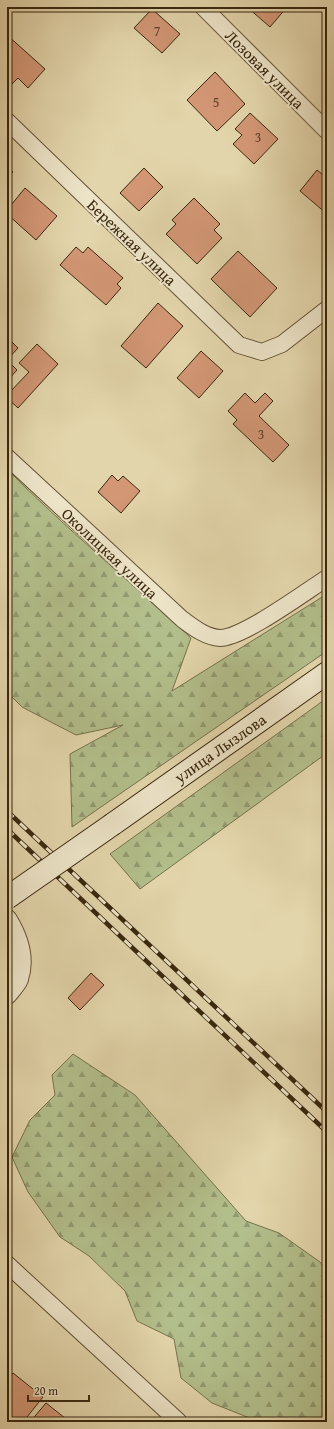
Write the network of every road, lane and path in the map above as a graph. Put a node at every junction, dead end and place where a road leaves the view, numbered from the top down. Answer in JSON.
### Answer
{"nodes":[{"id":1,"x":202,"y":7,"type":"edge"},
{"id":2,"x":7,"y":121,"type":"edge"},
{"id":3,"x":327,"y":131,"type":"edge"},
{"id":4,"x":327,"y":309,"type":"edge"},
{"id":5,"x":7,"y":457,"type":"edge"},
{"id":6,"x":327,"y":578,"type":"edge"},
{"id":7,"x":327,"y":673,"type":"edge"},
{"id":8,"x":7,"y":898,"type":"edge"},
{"id":9,"x":7,"y":920,"type":"edge"},
{"id":10,"x":7,"y":994,"type":"edge"},
{"id":11,"x":7,"y":1264,"type":"edge"},
{"id":12,"x":179,"y":1422,"type":"edge"}],
"edges":[{"from":1,"to":3,"type":"street","name":"Лозовая улица"},
{"from":2,"to":4,"type":"street","name":"Бережная улица"},
{"from":5,"to":6,"type":"street","name":"Околицкая улица"},
{"from":7,"to":8,"type":"main road","name":"улица Лызлова","bridge":true},
{"from":9,"to":10,"type":"street"},
{"from":11,"to":12,"type":"street"}]}
